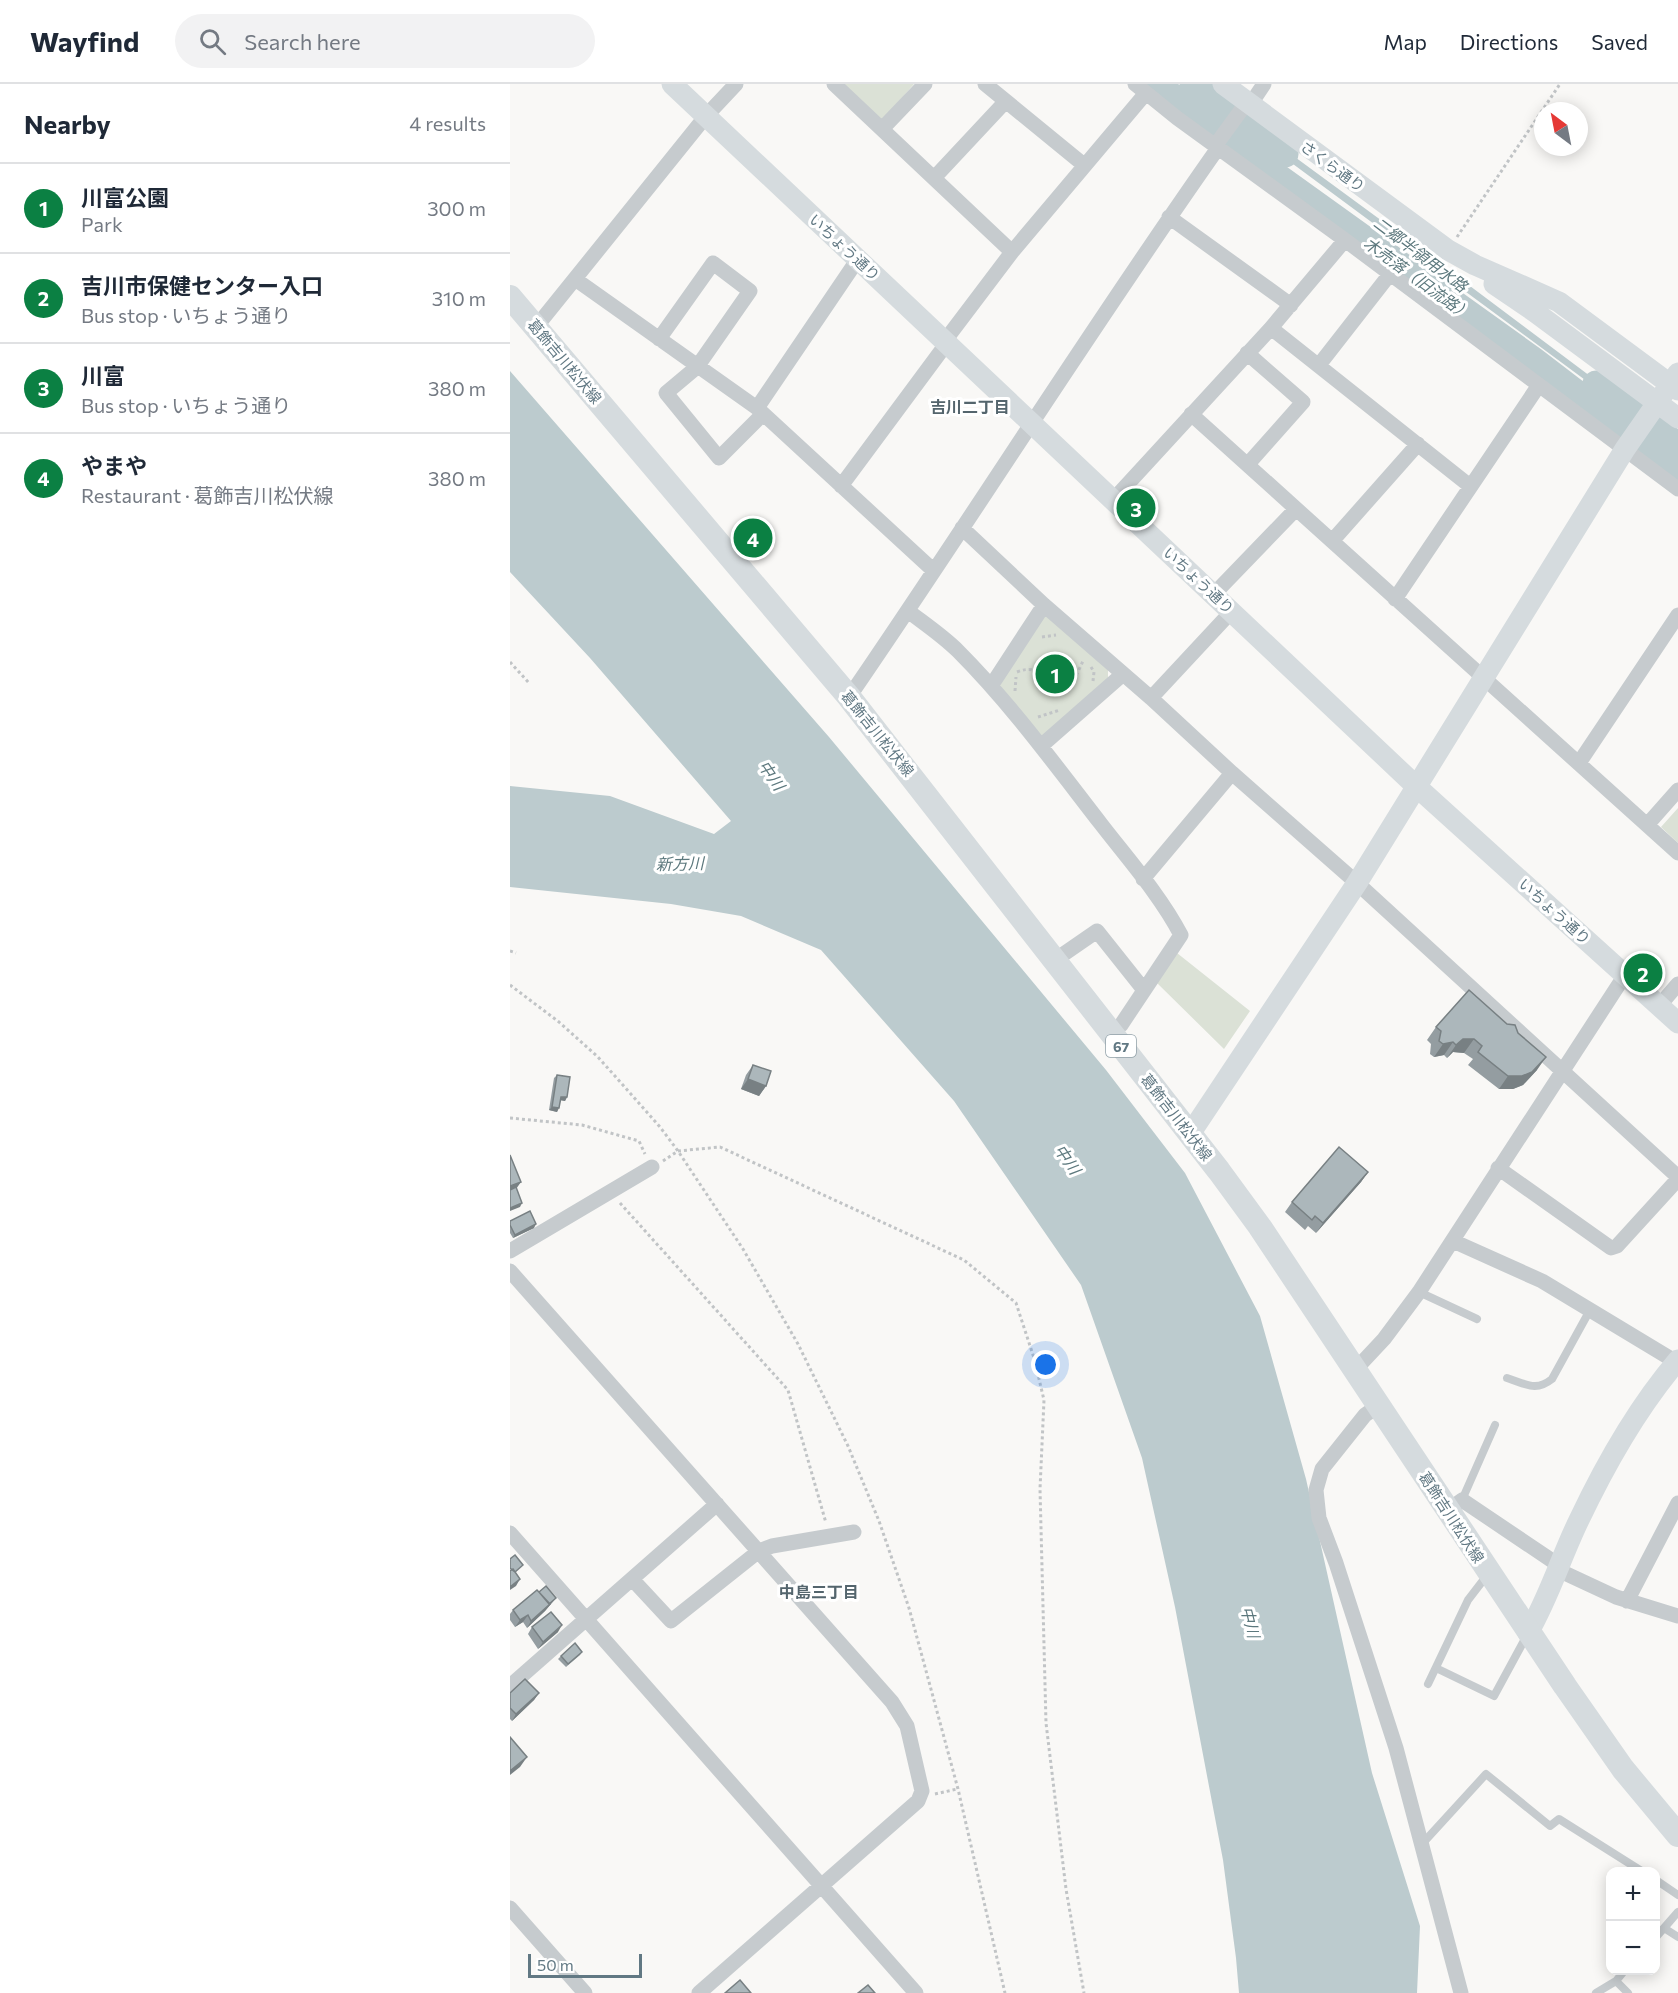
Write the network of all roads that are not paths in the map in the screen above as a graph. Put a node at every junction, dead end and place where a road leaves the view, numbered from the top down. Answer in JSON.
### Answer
{"nodes":[{"id":1,"x":672,"y":84,"type":"edge"},
{"id":2,"x":736,"y":84,"type":"edge"},
{"id":3,"x":834,"y":84,"type":"edge"},
{"id":4,"x":925,"y":84,"type":"edge"},
{"id":5,"x":985,"y":84,"type":"edge"},
{"id":6,"x":1223,"y":84,"type":"edge"},
{"id":7,"x":1264,"y":84,"type":"edge"},
{"id":8,"x":1140,"y":88,"type":"edge"},
{"id":9,"x":1006,"y":101,"type":"junction"},
{"id":10,"x":1246,"y":106,"type":"junction"},
{"id":11,"x":706,"y":116,"type":"junction"},
{"id":12,"x":882,"y":129,"type":"junction"},
{"id":13,"x":1217,"y":147,"type":"junction"},
{"id":14,"x":1084,"y":165,"type":"junction"},
{"id":15,"x":934,"y":177,"type":"junction"},
{"id":16,"x":1170,"y":217,"type":"junction"},
{"id":17,"x":1345,"y":240,"type":"junction"},
{"id":18,"x":1012,"y":252,"type":"junction"},
{"id":19,"x":858,"y":259,"type":"junction"},
{"id":20,"x":1475,"y":265,"type":"junction"},
{"id":21,"x":1390,"y":274,"type":"junction"},
{"id":22,"x":575,"y":279,"type":"junction"},
{"id":23,"x":510,"y":297,"type":"edge"},
{"id":24,"x":1291,"y":305,"type":"junction"},
{"id":25,"x":536,"y":327,"type":"junction"},
{"id":26,"x":1271,"y":328,"type":"junction"},
{"id":27,"x":659,"y":339,"type":"junction"},
{"id":28,"x":947,"y":343,"type":"junction"},
{"id":29,"x":1247,"y":354,"type":"junction"},
{"id":30,"x":1319,"y":365,"type":"junction"},
{"id":31,"x":697,"y":367,"type":"junction"},
{"id":32,"x":1675,"y":382,"type":"edge"},
{"id":33,"x":1539,"y":385,"type":"junction"},
{"id":34,"x":1654,"y":406,"type":"junction"},
{"id":35,"x":760,"y":412,"type":"junction"},
{"id":36,"x":1191,"y":414,"type":"junction"},
{"id":37,"x":1678,"y":418,"type":"edge"},
{"id":38,"x":1031,"y":423,"type":"junction"},
{"id":39,"x":1418,"y":444,"type":"junction"},
{"id":40,"x":1628,"y":446,"type":"junction"},
{"id":41,"x":1248,"y":464,"type":"junction"},
{"id":42,"x":841,"y":486,"type":"junction"},
{"id":43,"x":1470,"y":486,"type":"junction"},
{"id":44,"x":1678,"y":489,"type":"edge"},
{"id":45,"x":1113,"y":500,"type":"junction"},
{"id":46,"x":1296,"y":509,"type":"junction"},
{"id":47,"x":962,"y":528,"type":"junction"},
{"id":48,"x":1333,"y":540,"type":"junction"},
{"id":49,"x":934,"y":571,"type":"junction"},
{"id":50,"x":1214,"y":594,"type":"junction"},
{"id":51,"x":1395,"y":599,"type":"junction"},
{"id":52,"x":1044,"y":605,"type":"junction"},
{"id":53,"x":908,"y":611,"type":"junction"},
{"id":54,"x":1232,"y":611,"type":"junction"},
{"id":55,"x":1678,"y":617,"type":"edge"},
{"id":56,"x":1123,"y":674,"type":"junction"},
{"id":57,"x":1485,"y":678,"type":"junction"},
{"id":58,"x":991,"y":686,"type":"junction"},
{"id":59,"x":849,"y":697,"type":"junction"},
{"id":60,"x":1151,"y":698,"type":"junction"},
{"id":61,"x":1041,"y":746,"type":"junction"},
{"id":62,"x":1579,"y":763,"type":"junction"},
{"id":63,"x":1232,"y":773,"type":"junction"},
{"id":64,"x":1417,"y":787,"type":"junction"},
{"id":65,"x":1678,"y":790,"type":"edge"},
{"id":66,"x":1647,"y":825,"type":"junction"},
{"id":67,"x":1678,"y":853,"type":"edge"},
{"id":68,"x":1143,"y":879,"type":"junction"},
{"id":69,"x":1357,"y":883,"type":"junction"},
{"id":70,"x":1055,"y":960,"type":"junction"},
{"id":71,"x":1625,"y":975,"type":"junction"},
{"id":72,"x":1678,"y":984,"type":"edge"},
{"id":73,"x":1144,"y":990,"type":"junction"},
{"id":74,"x":1659,"y":1005,"type":"junction"},
{"id":75,"x":1678,"y":1023,"type":"edge"},
{"id":76,"x":1111,"y":1032,"type":"junction"},
{"id":77,"x":1561,"y":1070,"type":"junction"},
{"id":78,"x":1190,"y":1134,"type":"junction"},
{"id":79,"x":657,"y":1164,"type":"road end"},
{"id":80,"x":1498,"y":1168,"type":"junction"},
{"id":81,"x":1678,"y":1178,"type":"edge"},
{"id":82,"x":1453,"y":1241,"type":"junction"},
{"id":83,"x":510,"y":1251,"type":"edge"},
{"id":84,"x":510,"y":1271,"type":"edge"},
{"id":85,"x":1419,"y":1292,"type":"junction"},
{"id":86,"x":1590,"y":1310,"type":"junction"},
{"id":87,"x":1478,"y":1319,"type":"dead end"},
{"id":88,"x":1677,"y":1362,"type":"edge"},
{"id":89,"x":1355,"y":1370,"type":"junction"},
{"id":90,"x":1507,"y":1378,"type":"dead end"},
{"id":91,"x":1378,"y":1406,"type":"junction"},
{"id":92,"x":1495,"y":1425,"type":"dead end"},
{"id":93,"x":1678,"y":1503,"type":"edge"},
{"id":94,"x":717,"y":1504,"type":"junction"},
{"id":95,"x":1455,"y":1505,"type":"junction"},
{"id":96,"x":854,"y":1532,"type":"dead end"},
{"id":97,"x":510,"y":1533,"type":"edge"},
{"id":98,"x":759,"y":1551,"type":"junction"},
{"id":99,"x":1559,"y":1568,"type":"junction"},
{"id":100,"x":1489,"y":1573,"type":"junction"},
{"id":101,"x":632,"y":1579,"type":"junction"},
{"id":102,"x":1627,"y":1601,"type":"junction"},
{"id":103,"x":1678,"y":1616,"type":"edge"},
{"id":104,"x":585,"y":1619,"type":"junction"},
{"id":105,"x":1528,"y":1633,"type":"junction"},
{"id":106,"x":1436,"y":1668,"type":"junction"},
{"id":107,"x":1428,"y":1684,"type":"dead end"},
{"id":108,"x":510,"y":1686,"type":"edge"},
{"id":109,"x":1678,"y":1835,"type":"edge"},
{"id":110,"x":1422,"y":1845,"type":"junction"},
{"id":111,"x":1635,"y":1867,"type":"edge"},
{"id":112,"x":1660,"y":1883,"type":"edge"},
{"id":113,"x":821,"y":1886,"type":"junction"},
{"id":114,"x":1678,"y":1895,"type":"edge"},
{"id":115,"x":510,"y":1908,"type":"edge"},
{"id":116,"x":1678,"y":1912,"type":"edge"},
{"id":117,"x":1664,"y":1928,"type":"junction"},
{"id":118,"x":1660,"y":1932,"type":"edge"},
{"id":119,"x":1678,"y":1937,"type":"edge"},
{"id":120,"x":1622,"y":1975,"type":"edge"},
{"id":121,"x":1616,"y":1982,"type":"junction"},
{"id":122,"x":585,"y":1993,"type":"edge"},
{"id":123,"x":699,"y":1993,"type":"edge"},
{"id":124,"x":916,"y":1993,"type":"edge"},
{"id":125,"x":1461,"y":1993,"type":"edge"},
{"id":126,"x":1596,"y":1993,"type":"edge"},
{"id":127,"x":1628,"y":1993,"type":"edge"}],
"edges":[{"from":1,"to":11,"type":"street","name":"いちょう通り"},
{"from":2,"to":11,"type":"street"},
{"from":3,"to":12,"type":"street"},
{"from":4,"to":12,"type":"street"},
{"from":5,"to":9,"type":"street"},
{"from":6,"to":10,"type":"street","name":"さくら通り"},
{"from":7,"to":10,"type":"street"},
{"from":8,"to":13,"type":"street"},
{"from":8,"to":14,"type":"street"},
{"from":9,"to":14,"type":"street"},
{"from":9,"to":15,"type":"street"},
{"from":10,"to":13,"type":"street"},
{"from":10,"to":20,"type":"street","name":"さくら通り"},
{"from":11,"to":19,"type":"street","name":"いちょう通り"},
{"from":11,"to":22,"type":"street"},
{"from":12,"to":15,"type":"street"},
{"from":13,"to":16,"type":"street"},
{"from":13,"to":17,"type":"street"},
{"from":14,"to":18,"type":"street"},
{"from":15,"to":18,"type":"street"},
{"from":16,"to":24,"type":"street"},
{"from":16,"to":38,"type":"street"},
{"from":17,"to":21,"type":"street"},
{"from":17,"to":24,"type":"street"},
{"from":18,"to":28,"type":"street"},
{"from":19,"to":28,"type":"street","name":"いちょう通り"},
{"from":19,"to":35,"type":"street"},
{"from":20,"to":32,"type":"street","name":"さくら通り"},
{"from":20,"to":34,"type":"street","name":"さくら通り"},
{"from":21,"to":30,"type":"street"},
{"from":21,"to":33,"type":"street"},
{"from":22,"to":25,"type":"street"},
{"from":22,"to":27,"type":"street"},
{"from":23,"to":25,"type":"main road","name":"葛飾吉川松伏線","number":"67"},
{"from":24,"to":26,"type":"street"},
{"from":25,"to":59,"type":"main road","name":"葛飾吉川松伏線","number":"67"},
{"from":26,"to":29,"type":"street"},
{"from":26,"to":30,"type":"street"},
{"from":27,"to":31,"type":"street"},
{"from":27,"to":31,"type":"street"},
{"from":28,"to":38,"type":"street","name":"いちょう通り"},
{"from":28,"to":42,"type":"street"},
{"from":29,"to":36,"type":"street"},
{"from":29,"to":41,"type":"street"},
{"from":30,"to":39,"type":"street"},
{"from":31,"to":35,"type":"street"},
{"from":31,"to":35,"type":"street"},
{"from":32,"to":34,"type":"street"},
{"from":33,"to":40,"type":"street"},
{"from":33,"to":43,"type":"street"},
{"from":34,"to":37,"type":"street","name":"さくら通り"},
{"from":34,"to":40,"type":"street"},
{"from":35,"to":42,"type":"street"},
{"from":36,"to":41,"type":"street"},
{"from":36,"to":45,"type":"street"},
{"from":38,"to":45,"type":"street","name":"いちょう通り"},
{"from":38,"to":47,"type":"street"},
{"from":39,"to":43,"type":"street"},
{"from":39,"to":48,"type":"street"},
{"from":40,"to":44,"type":"street"},
{"from":40,"to":57,"type":"street"},
{"from":41,"to":46,"type":"street"},
{"from":42,"to":49,"type":"street"},
{"from":43,"to":51,"type":"street"},
{"from":45,"to":50,"type":"street","name":"いちょう通り"},
{"from":46,"to":48,"type":"street"},
{"from":46,"to":50,"type":"street"},
{"from":47,"to":49,"type":"street"},
{"from":47,"to":52,"type":"street"},
{"from":48,"to":51,"type":"street"},
{"from":49,"to":53,"type":"street"},
{"from":50,"to":54,"type":"street","name":"いちょう通り"},
{"from":51,"to":57,"type":"street"},
{"from":52,"to":56,"type":"street"},
{"from":52,"to":58,"type":"street"},
{"from":53,"to":58,"type":"street"},
{"from":53,"to":59,"type":"street"},
{"from":54,"to":60,"type":"street"},
{"from":54,"to":64,"type":"street","name":"いちょう通り"},
{"from":55,"to":62,"type":"street"},
{"from":56,"to":60,"type":"street"},
{"from":56,"to":61,"type":"street"},
{"from":57,"to":62,"type":"street"},
{"from":57,"to":64,"type":"street"},
{"from":58,"to":61,"type":"street"},
{"from":59,"to":70,"type":"main road","name":"葛飾吉川松伏線","number":"67"},
{"from":60,"to":63,"type":"street"},
{"from":61,"to":68,"type":"street"},
{"from":62,"to":66,"type":"street"},
{"from":63,"to":68,"type":"street"},
{"from":63,"to":69,"type":"street"},
{"from":64,"to":69,"type":"street"},
{"from":64,"to":71,"type":"street","name":"いちょう通り"},
{"from":65,"to":66,"type":"street"},
{"from":66,"to":67,"type":"street"},
{"from":68,"to":73,"type":"street"},
{"from":69,"to":77,"type":"street"},
{"from":69,"to":78,"type":"street"},
{"from":70,"to":73,"type":"street"},
{"from":70,"to":76,"type":"main road","name":"葛飾吉川松伏線","number":"67"},
{"from":71,"to":74,"type":"street","name":"いちょう通り"},
{"from":71,"to":77,"type":"street"},
{"from":72,"to":74,"type":"street"},
{"from":73,"to":76,"type":"street"},
{"from":74,"to":75,"type":"street","name":"いちょう通り"},
{"from":76,"to":78,"type":"main road","name":"葛飾吉川松伏線","number":"67"},
{"from":77,"to":80,"type":"street"},
{"from":77,"to":81,"type":"street"},
{"from":78,"to":89,"type":"main road","name":"葛飾吉川松伏線","number":"67"},
{"from":79,"to":83,"type":"street"},
{"from":80,"to":81,"type":"street"},
{"from":80,"to":82,"type":"street"},
{"from":82,"to":85,"type":"street"},
{"from":82,"to":86,"type":"street"},
{"from":84,"to":94,"type":"street"},
{"from":85,"to":87,"type":"lane"},
{"from":85,"to":89,"type":"street"},
{"from":86,"to":88,"type":"street"},
{"from":86,"to":90,"type":"lane"},
{"from":88,"to":99,"type":"street"},
{"from":89,"to":91,"type":"main road","name":"葛飾吉川松伏線","number":"67"},
{"from":91,"to":95,"type":"main road","name":"葛飾吉川松伏線","number":"67"},
{"from":91,"to":110,"type":"street"},
{"from":92,"to":95,"type":"lane"},
{"from":93,"to":102,"type":"street"},
{"from":94,"to":98,"type":"street"},
{"from":94,"to":101,"type":"street"},
{"from":95,"to":99,"type":"street"},
{"from":95,"to":100,"type":"main road","name":"葛飾吉川松伏線","number":"67"},
{"from":96,"to":98,"type":"street"},
{"from":97,"to":104,"type":"street"},
{"from":98,"to":101,"type":"street"},
{"from":98,"to":113,"type":"street"},
{"from":99,"to":102,"type":"street"},
{"from":99,"to":105,"type":"street"},
{"from":100,"to":105,"type":"main road","name":"葛飾吉川松伏線","number":"67"},
{"from":100,"to":106,"type":"lane"},
{"from":101,"to":104,"type":"street"},
{"from":102,"to":103,"type":"street"},
{"from":104,"to":108,"type":"street"},
{"from":104,"to":113,"type":"street"},
{"from":105,"to":106,"type":"lane"},
{"from":105,"to":109,"type":"main road","name":"葛飾吉川松伏線","number":"67"},
{"from":106,"to":107,"type":"lane"},
{"from":110,"to":111,"type":"lane"},
{"from":110,"to":125,"type":"street"},
{"from":112,"to":114,"type":"lane"},
{"from":113,"to":123,"type":"street"},
{"from":113,"to":124,"type":"street"},
{"from":115,"to":122,"type":"street"},
{"from":116,"to":117,"type":"lane"},
{"from":117,"to":118,"type":"lane"},
{"from":117,"to":119,"type":"lane"},
{"from":120,"to":121,"type":"lane"},
{"from":121,"to":126,"type":"lane"},
{"from":121,"to":127,"type":"lane"}]}
